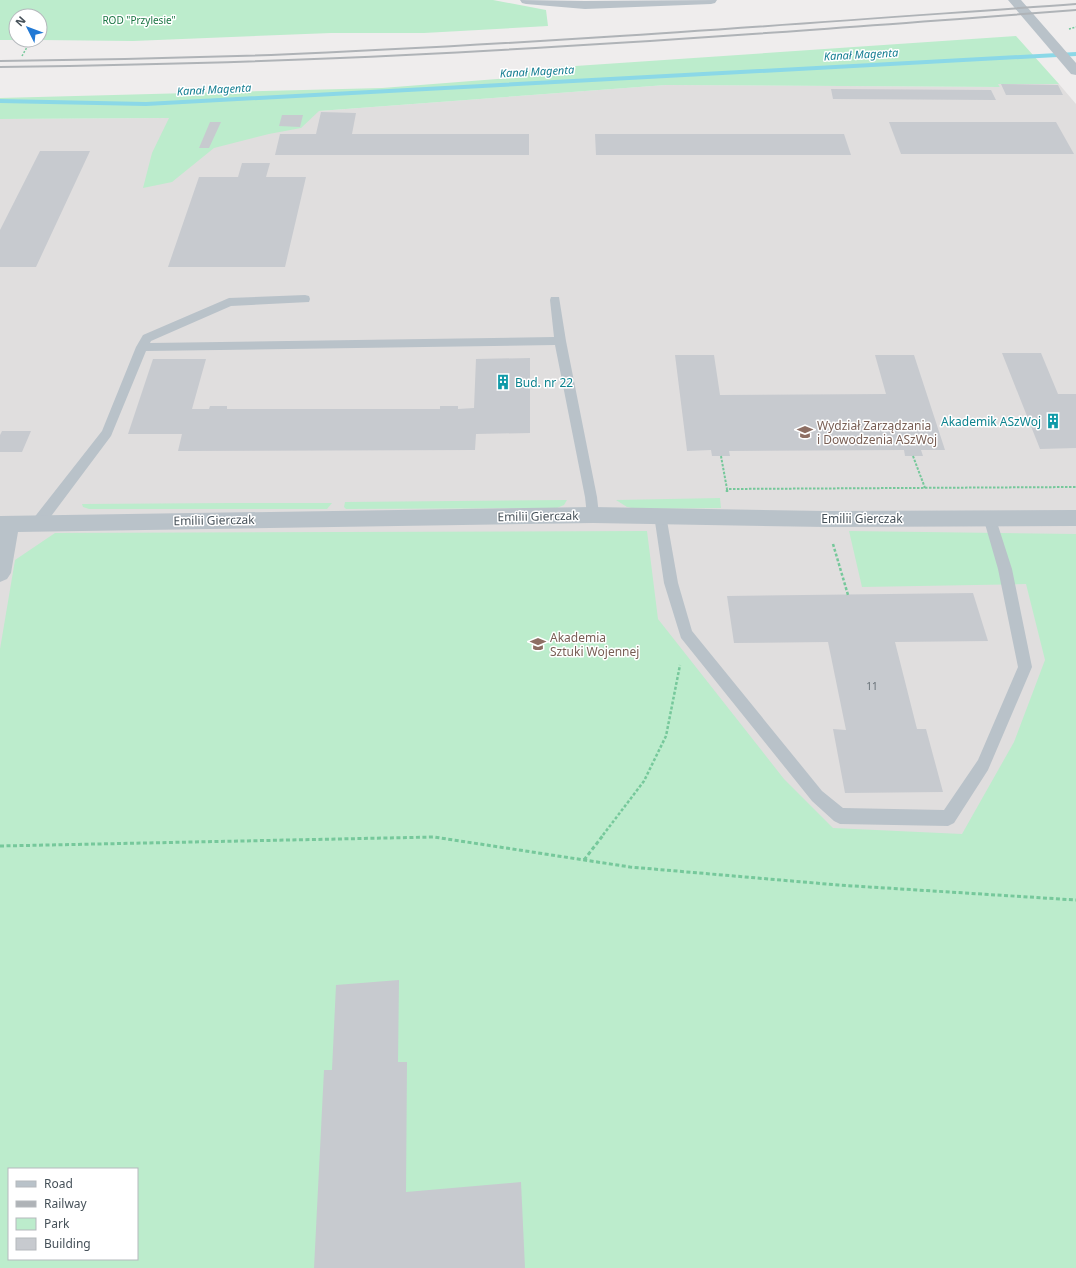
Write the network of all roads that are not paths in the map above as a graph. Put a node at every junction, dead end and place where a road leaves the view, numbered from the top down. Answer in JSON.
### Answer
{"nodes":[{"id":1,"x":526,"y":0,"type":"edge"},
{"id":2,"x":711,"y":0,"type":"edge"},
{"id":3,"x":1014,"y":0,"type":"edge"},
{"id":4,"x":1076,"y":71,"type":"edge"},
{"id":5,"x":305,"y":299,"type":"dead end"},
{"id":6,"x":555,"y":300,"type":"dead end"},
{"id":7,"x":560,"y":341,"type":"junction"},
{"id":8,"x":142,"y":347,"type":"junction"},
{"id":9,"x":593,"y":515,"type":"junction"},
{"id":10,"x":660,"y":515,"type":"junction"},
{"id":11,"x":989,"y":517,"type":"junction"},
{"id":12,"x":1076,"y":518,"type":"edge"},
{"id":13,"x":38,"y":523,"type":"junction"},
{"id":14,"x":5,"y":524,"type":"edge"},
{"id":15,"x":0,"y":573,"type":"edge"}],
"edges":[{"from":1,"to":2,"type":"street"},
{"from":3,"to":4,"type":"street"},
{"from":5,"to":8,"type":"lane"},
{"from":6,"to":7,"type":"lane"},
{"from":7,"to":8,"type":"lane"},
{"from":7,"to":9,"type":"lane"},
{"from":8,"to":13,"type":"lane"},
{"from":9,"to":10,"type":"street","name":"Emilii Gierczak"},
{"from":9,"to":13,"type":"street","name":"Emilii Gierczak"},
{"from":10,"to":11,"type":"street","name":"Emilii Gierczak"},
{"from":10,"to":11,"type":"lane"},
{"from":11,"to":12,"type":"street","name":"Emilii Gierczak"},
{"from":13,"to":14,"type":"street","name":"Emilii Gierczak"},
{"from":14,"to":15,"type":"street"}]}
